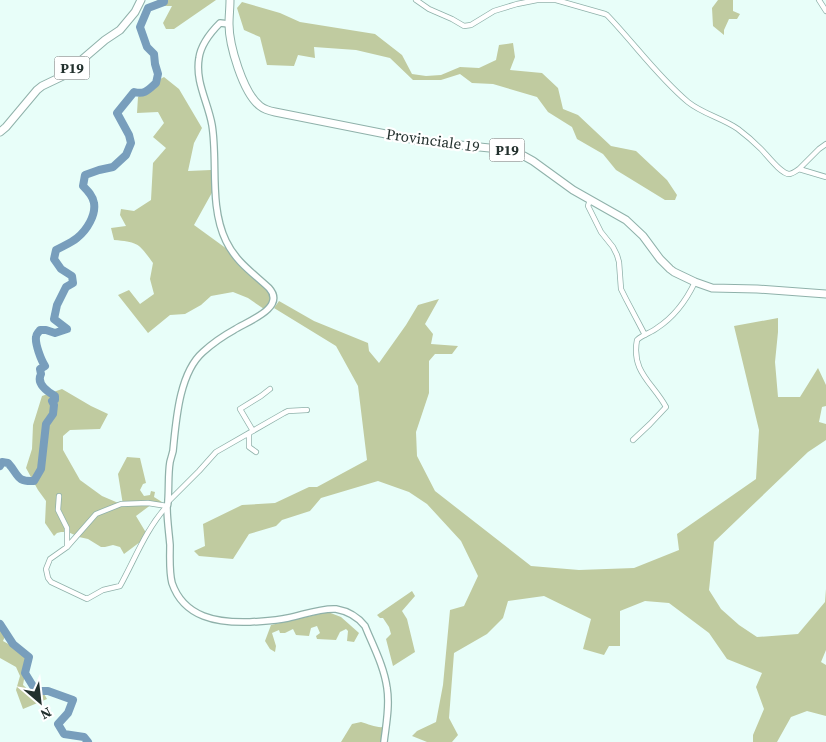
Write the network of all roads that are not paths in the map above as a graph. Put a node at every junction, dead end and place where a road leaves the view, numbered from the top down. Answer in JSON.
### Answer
{"nodes":[{"id":1,"x":141,"y":0,"type":"edge"},
{"id":2,"x":230,"y":0,"type":"edge"},
{"id":3,"x":416,"y":0,"type":"edge"},
{"id":4,"x":819,"y":0,"type":"edge"},
{"id":5,"x":826,"y":11,"type":"edge"},
{"id":6,"x":229,"y":24,"type":"junction"},
{"id":7,"x":0,"y":132,"type":"edge"},
{"id":8,"x":826,"y":144,"type":"edge"},
{"id":9,"x":799,"y":170,"type":"junction"},
{"id":10,"x":826,"y":177,"type":"edge"},
{"id":11,"x":590,"y":200,"type":"junction"},
{"id":12,"x":695,"y":282,"type":"junction"},
{"id":13,"x":826,"y":294,"type":"edge"},
{"id":14,"x":645,"y":335,"type":"junction"},
{"id":15,"x":270,"y":389,"type":"dead end"},
{"id":16,"x":308,"y":410,"type":"dead end"},
{"id":17,"x":251,"y":432,"type":"junction"},
{"id":18,"x":633,"y":440,"type":"dead end"},
{"id":19,"x":256,"y":452,"type":"dead end"},
{"id":20,"x":60,"y":496,"type":"dead end"},
{"id":21,"x":168,"y":504,"type":"junction"},
{"id":22,"x":67,"y":548,"type":"junction"},
{"id":23,"x":384,"y":742,"type":"edge"}],
"edges":[{"from":1,"to":7,"type":"main road","number":"P19"},
{"from":2,"to":6,"type":"main road","name":"Provinciale 19","number":"P19"},
{"from":3,"to":9,"type":"street"},
{"from":4,"to":5,"type":"street"},
{"from":6,"to":11,"type":"main road","name":"Provinciale 19","number":"P19"},
{"from":6,"to":21,"type":"street"},
{"from":8,"to":9,"type":"street"},
{"from":9,"to":10,"type":"street"},
{"from":11,"to":12,"type":"main road","name":"Provinciale 19","number":"P19"},
{"from":11,"to":14,"type":"street"},
{"from":12,"to":13,"type":"main road","name":"Provinciale 19","number":"P19"},
{"from":12,"to":14,"type":"street"},
{"from":14,"to":18,"type":"street"},
{"from":15,"to":17,"type":"street"},
{"from":16,"to":17,"type":"street"},
{"from":17,"to":19,"type":"street"},
{"from":17,"to":21,"type":"street"},
{"from":20,"to":22,"type":"street"},
{"from":21,"to":22,"type":"street"},
{"from":21,"to":22,"type":"street"},
{"from":21,"to":23,"type":"street"}]}
